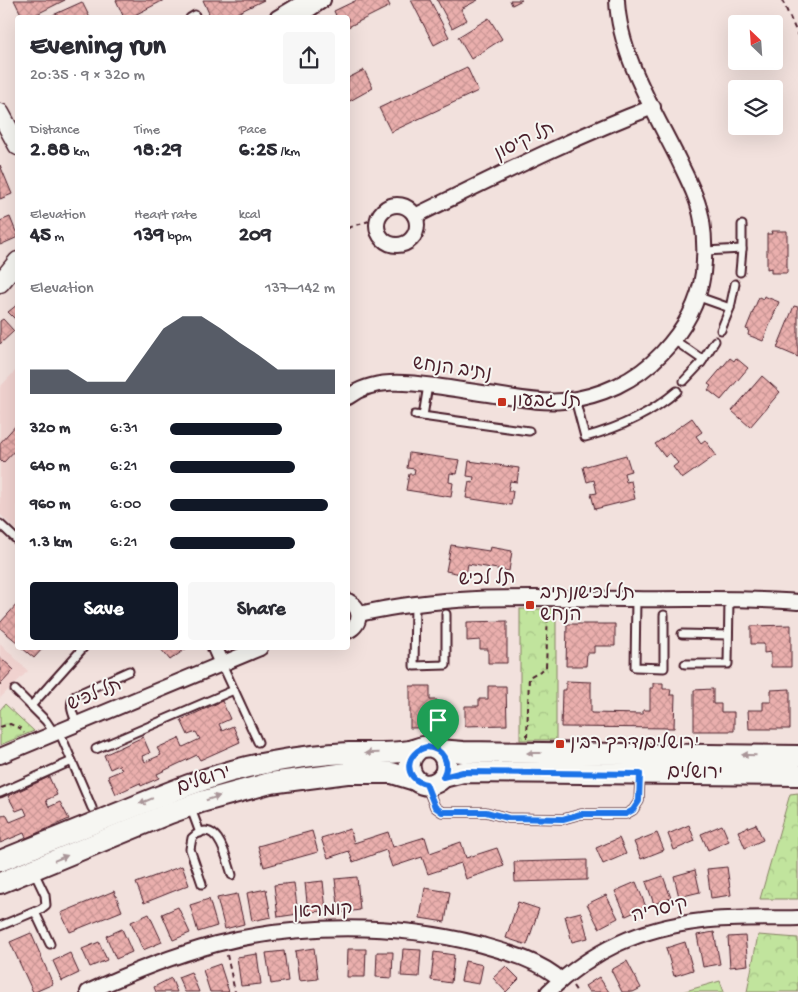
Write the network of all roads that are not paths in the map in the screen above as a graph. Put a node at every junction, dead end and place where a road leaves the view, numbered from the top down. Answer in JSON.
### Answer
{"nodes":[{"id":1,"x":323,"y":0,"type":"edge"},
{"id":2,"x":617,"y":0,"type":"edge"},
{"id":3,"x":309,"y":9,"type":"edge"},
{"id":4,"x":288,"y":15,"type":"edge"},
{"id":5,"x":653,"y":107,"type":"junction"},
{"id":6,"x":0,"y":113,"type":"edge"},
{"id":7,"x":15,"y":140,"type":"edge"},
{"id":8,"x":415,"y":216,"type":"junction"},
{"id":9,"x":742,"y":226,"type":"dead end"},
{"id":10,"x":742,"y":249,"type":"junction"},
{"id":11,"x":705,"y":252,"type":"junction"},
{"id":12,"x":15,"y":265,"type":"edge"},
{"id":13,"x":740,"y":272,"type":"dead end"},
{"id":14,"x":0,"y":283,"type":"edge"},
{"id":15,"x":735,"y":284,"type":"dead end"},
{"id":16,"x":696,"y":296,"type":"junction"},
{"id":17,"x":730,"y":308,"type":"junction"},
{"id":18,"x":721,"y":330,"type":"dead end"},
{"id":19,"x":674,"y":340,"type":"junction"},
{"id":20,"x":715,"y":341,"type":"dead end"},
{"id":21,"x":703,"y":360,"type":"junction"},
{"id":22,"x":684,"y":381,"type":"dead end"},
{"id":23,"x":428,"y":385,"type":"junction"},
{"id":24,"x":677,"y":391,"type":"dead end"},
{"id":25,"x":350,"y":396,"type":"edge"},
{"id":26,"x":575,"y":399,"type":"junction"},
{"id":27,"x":529,"y":431,"type":"dead end"},
{"id":28,"x":0,"y":524,"type":"edge"},
{"id":29,"x":15,"y":538,"type":"edge"},
{"id":30,"x":636,"y":599,"type":"junction"},
{"id":31,"x":729,"y":600,"type":"junction"},
{"id":32,"x":350,"y":602,"type":"edge"},
{"id":33,"x":798,"y":602,"type":"edge"},
{"id":34,"x":415,"y":603,"type":"junction"},
{"id":35,"x":359,"y":614,"type":"junction"},
{"id":36,"x":446,"y":614,"type":"dead end"},
{"id":37,"x":664,"y":615,"type":"dead end"},
{"id":38,"x":350,"y":629,"type":"edge"},
{"id":39,"x":682,"y":634,"type":"dead end"},
{"id":40,"x":728,"y":635,"type":"junction"},
{"id":41,"x":81,"y":650,"type":"edge"},
{"id":42,"x":216,"y":650,"type":"edge"},
{"id":43,"x":255,"y":650,"type":"edge"},
{"id":44,"x":222,"y":664,"type":"junction"},
{"id":45,"x":685,"y":664,"type":"dead end"},
{"id":46,"x":129,"y":670,"type":"dead end"},
{"id":47,"x":15,"y":690,"type":"dead end"},
{"id":48,"x":234,"y":690,"type":"junction"},
{"id":49,"x":31,"y":706,"type":"junction"},
{"id":50,"x":77,"y":724,"type":"junction"},
{"id":51,"x":57,"y":732,"type":"junction"},
{"id":52,"x":258,"y":742,"type":"dead end"},
{"id":53,"x":96,"y":749,"type":"dead end"},
{"id":54,"x":429,"y":749,"type":"junction"},
{"id":55,"x":0,"y":756,"type":"edge"},
{"id":56,"x":798,"y":756,"type":"edge"},
{"id":57,"x":72,"y":761,"type":"junction"},
{"id":58,"x":640,"y":774,"type":"junction"},
{"id":59,"x":798,"y":775,"type":"edge"},
{"id":60,"x":428,"y":780,"type":"junction"},
{"id":61,"x":0,"y":792,"type":"edge"},
{"id":62,"x":190,"y":806,"type":"junction"},
{"id":63,"x":92,"y":808,"type":"dead end"},
{"id":64,"x":200,"y":833,"type":"junction"},
{"id":65,"x":0,"y":861,"type":"edge"},
{"id":66,"x":33,"y":869,"type":"junction"},
{"id":67,"x":232,"y":875,"type":"dead end"},
{"id":68,"x":0,"y":883,"type":"edge"},
{"id":69,"x":202,"y":884,"type":"dead end"},
{"id":70,"x":36,"y":912,"type":"junction"},
{"id":71,"x":798,"y":918,"type":"edge"},
{"id":72,"x":0,"y":926,"type":"edge"},
{"id":73,"x":50,"y":944,"type":"dead end"},
{"id":74,"x":561,"y":980,"type":"junction"},
{"id":75,"x":88,"y":992,"type":"edge"},
{"id":76,"x":548,"y":992,"type":"edge"}],
"edges":[{"from":1,"to":3,"type":"street"},
{"from":2,"to":5,"type":"street"},
{"from":3,"to":4,"type":"street"},
{"from":5,"to":8,"type":"street","name":"תל קיסון"},
{"from":5,"to":11,"type":"street","name":"נתיב הנחש"},
{"from":6,"to":7,"type":"street"},
{"from":8,"to":8,"type":"street"},
{"from":9,"to":10,"type":"lane"},
{"from":10,"to":11,"type":"lane"},
{"from":10,"to":13,"type":"lane"},
{"from":11,"to":16,"type":"street","name":"נתיב הנחש"},
{"from":12,"to":14,"type":"street"},
{"from":15,"to":17,"type":"lane"},
{"from":16,"to":17,"type":"lane"},
{"from":16,"to":19,"type":"street","name":"נתיב הנחש"},
{"from":17,"to":18,"type":"lane"},
{"from":19,"to":21,"type":"lane"},
{"from":19,"to":26,"type":"street","name":"נתיב הנחש"},
{"from":20,"to":21,"type":"lane"},
{"from":21,"to":22,"type":"lane"},
{"from":23,"to":25,"type":"street","name":"נתיב הנחש"},
{"from":23,"to":26,"type":"street","name":"נתיב הנחש"},
{"from":23,"to":27,"type":"lane"},
{"from":24,"to":26,"type":"lane"},
{"from":28,"to":29,"type":"lane"},
{"from":30,"to":31,"type":"street","name":"תל לכיש"},
{"from":30,"to":34,"type":"street","name":"תל לכיש"},
{"from":30,"to":37,"type":"lane"},
{"from":31,"to":33,"type":"street","name":"תל לכיש"},
{"from":31,"to":40,"type":"lane"},
{"from":32,"to":35,"type":"street"},
{"from":34,"to":35,"type":"street","name":"תל לכיש"},
{"from":34,"to":36,"type":"lane"},
{"from":35,"to":38,"type":"street"},
{"from":39,"to":40,"type":"lane"},
{"from":40,"to":45,"type":"lane"},
{"from":41,"to":49,"type":"lane"},
{"from":42,"to":44,"type":"street"},
{"from":43,"to":44,"type":"street","name":"תל לכיש"},
{"from":44,"to":48,"type":"lane"},
{"from":44,"to":50,"type":"street","name":"תל לכיש"},
{"from":46,"to":50,"type":"lane"},
{"from":47,"to":49,"type":"lane"},
{"from":48,"to":52,"type":"lane"},
{"from":48,"to":53,"type":"lane"},
{"from":49,"to":51,"type":"lane"},
{"from":50,"to":51,"type":"street","name":"תל לכיש"},
{"from":51,"to":55,"type":"street","name":"תל לכיש"},
{"from":51,"to":57,"type":"lane"},
{"from":56,"to":54,"type":"main road","name":"ירושלים","one_way":true},
{"from":54,"to":60,"type":"main road"},
{"from":54,"to":60,"type":"main road"},
{"from":54,"to":65,"type":"main road","name":"ירושלים","one_way":true},
{"from":57,"to":61,"type":"lane"},
{"from":57,"to":63,"type":"lane"},
{"from":58,"to":59,"type":"main road","name":"ירושלים"},
{"from":58,"to":60,"type":"main road","name":"ירושלים"},
{"from":58,"to":60,"type":"lane"},
{"from":62,"to":60,"type":"main road","name":"ירושלים","one_way":true},
{"from":62,"to":64,"type":"lane"},
{"from":66,"to":62,"type":"main road","name":"ירושלים","one_way":true},
{"from":64,"to":67,"type":"lane"},
{"from":64,"to":69,"type":"lane"},
{"from":66,"to":68,"type":"main road","name":"ירושלים"},
{"from":66,"to":70,"type":"lane"},
{"from":70,"to":72,"type":"lane"},
{"from":70,"to":73,"type":"lane"},
{"from":71,"to":74,"type":"street","name":"קיסריה"},
{"from":74,"to":75,"type":"street","name":"קומראן"},
{"from":74,"to":76,"type":"street","name":"קיסריה"}]}
